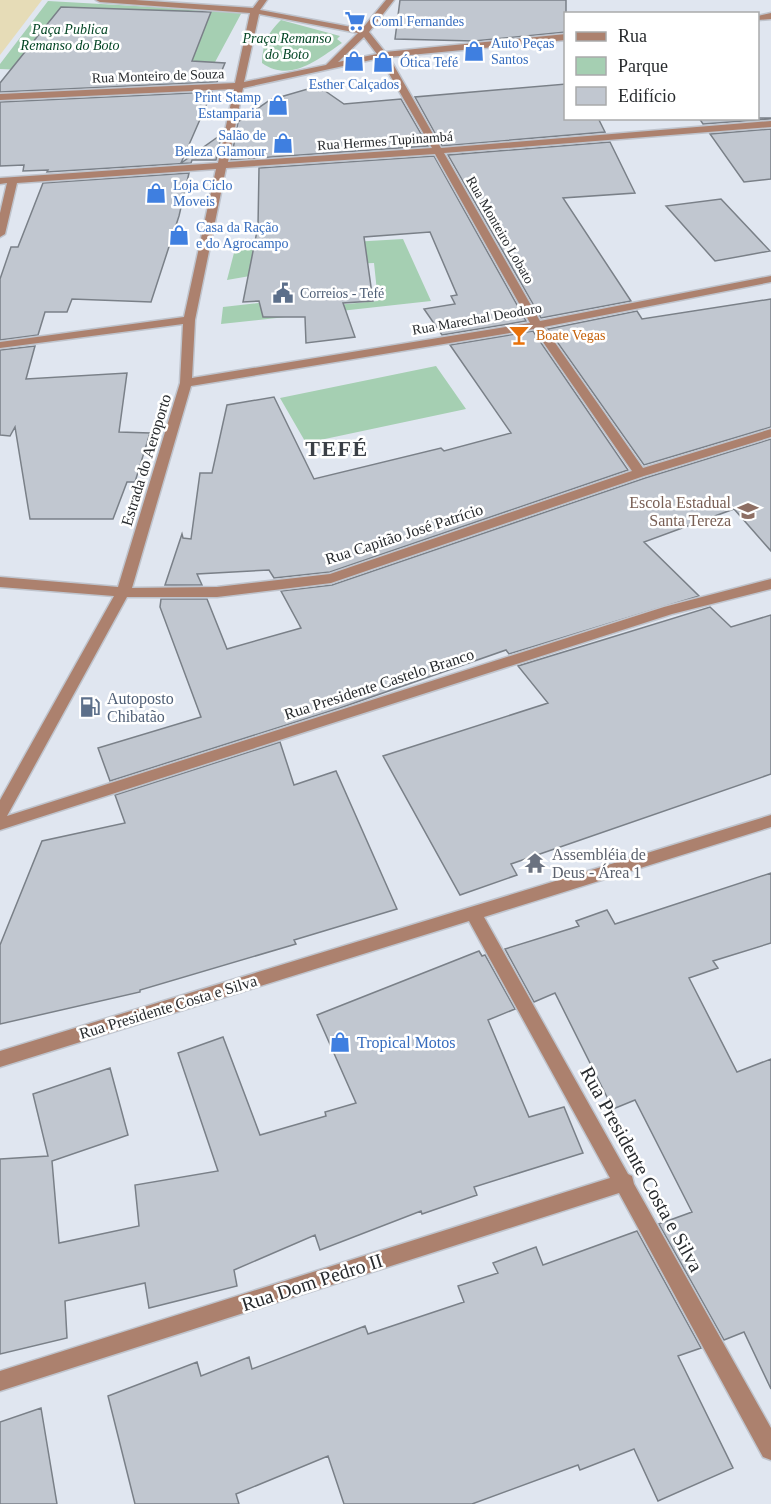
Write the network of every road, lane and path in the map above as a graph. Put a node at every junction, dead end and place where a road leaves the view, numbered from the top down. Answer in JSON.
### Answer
{"nodes":[{"id":1,"x":100,"y":0,"type":"edge"},
{"id":2,"x":263,"y":0,"type":"edge"},
{"id":3,"x":390,"y":0,"type":"edge"},
{"id":4,"x":255,"y":11,"type":"junction"},
{"id":5,"x":364,"y":32,"type":"junction"},
{"id":6,"x":564,"y":37,"type":"edge"},
{"id":7,"x":383,"y":55,"type":"junction"},
{"id":8,"x":330,"y":65,"type":"junction"},
{"id":9,"x":238,"y":86,"type":"junction"},
{"id":10,"x":0,"y":97,"type":"edge"},
{"id":11,"x":771,"y":124,"type":"edge"},
{"id":12,"x":437,"y":151,"type":"junction"},
{"id":13,"x":224,"y":166,"type":"junction"},
{"id":14,"x":13,"y":180,"type":"junction"},
{"id":15,"x":0,"y":181,"type":"edge"},
{"id":16,"x":0,"y":234,"type":"edge"},
{"id":17,"x":771,"y":279,"type":"edge"},
{"id":18,"x":189,"y":320,"type":"junction"},
{"id":19,"x":537,"y":325,"type":"junction"},
{"id":20,"x":0,"y":345,"type":"edge"},
{"id":21,"x":186,"y":383,"type":"junction"},
{"id":22,"x":771,"y":433,"type":"edge"},
{"id":23,"x":640,"y":473,"type":"junction"},
{"id":24,"x":0,"y":582,"type":"edge"},
{"id":25,"x":771,"y":584,"type":"edge"},
{"id":26,"x":124,"y":591,"type":"junction"},
{"id":27,"x":0,"y":813,"type":"edge"},
{"id":28,"x":771,"y":821,"type":"edge"},
{"id":29,"x":0,"y":824,"type":"edge"},
{"id":30,"x":473,"y":913,"type":"junction"},
{"id":31,"x":0,"y":1059,"type":"edge"},
{"id":32,"x":625,"y":1182,"type":"junction"},
{"id":33,"x":0,"y":1381,"type":"edge"},
{"id":34,"x":771,"y":1449,"type":"edge"}],
"edges":[{"from":1,"to":4,"type":"street"},
{"from":2,"to":4,"type":"street"},
{"from":3,"to":5,"type":"street"},
{"from":4,"to":5,"type":"street"},
{"from":4,"to":9,"type":"street","name":"Estrada do Aeroporto"},
{"from":5,"to":7,"type":"street","name":"Rua Monteiro Lobato"},
{"from":5,"to":8,"type":"street"},
{"from":6,"to":7,"type":"street","name":"Rua Monteiro de Souza"},
{"from":7,"to":8,"type":"street","name":"Rua Monteiro de Souza"},
{"from":7,"to":12,"type":"street","name":"Rua Monteiro Lobato"},
{"from":8,"to":9,"type":"street","name":"Rua Monteiro de Souza"},
{"from":9,"to":10,"type":"street","name":"Rua Monteiro de Souza"},
{"from":9,"to":13,"type":"street","name":"Estrada do Aeroporto"},
{"from":11,"to":12,"type":"street","name":"Rua Hermes Tupinambá"},
{"from":12,"to":13,"type":"street","name":"Rua Hermes Tupinambá"},
{"from":12,"to":19,"type":"street","name":"Rua Monteiro Lobato"},
{"from":13,"to":14,"type":"street","name":"Rua Hermes Tupinambá"},
{"from":13,"to":18,"type":"street","name":"Estrada do Aeroporto"},
{"from":14,"to":15,"type":"street","name":"Rua Hermes Tupinambá"},
{"from":14,"to":16,"type":"street"},
{"from":17,"to":19,"type":"street","name":"Rua Marechal Deodoro"},
{"from":18,"to":20,"type":"street"},
{"from":18,"to":21,"type":"street","name":"Estrada do Aeroporto"},
{"from":19,"to":21,"type":"street","name":"Rua Marechal Deodoro"},
{"from":19,"to":23,"type":"street","name":"Rua Monteiro Lobato"},
{"from":21,"to":26,"type":"street","name":"Estrada do Aeroporto"},
{"from":22,"to":23,"type":"street","name":"Rua Capitão José Patrício"},
{"from":23,"to":26,"type":"street","name":"Rua Capitão José Patrício"},
{"from":24,"to":26,"type":"street","name":"Rua Capitão José Patrício"},
{"from":25,"to":29,"type":"street","name":"Rua Presidente Castelo Branco"},
{"from":26,"to":27,"type":"street","name":"Estrada do Aeroporto"},
{"from":28,"to":30,"type":"street","name":"Rua Presidente Costa e Silva"},
{"from":30,"to":31,"type":"street","name":"Rua Presidente Costa e Silva"},
{"from":30,"to":32,"type":"street","name":"Rua Presidente Costa e Silva"},
{"from":32,"to":33,"type":"street","name":"Rua Dom Pedro II"},
{"from":32,"to":34,"type":"street","name":"Rua Presidente Costa e Silva"}]}
